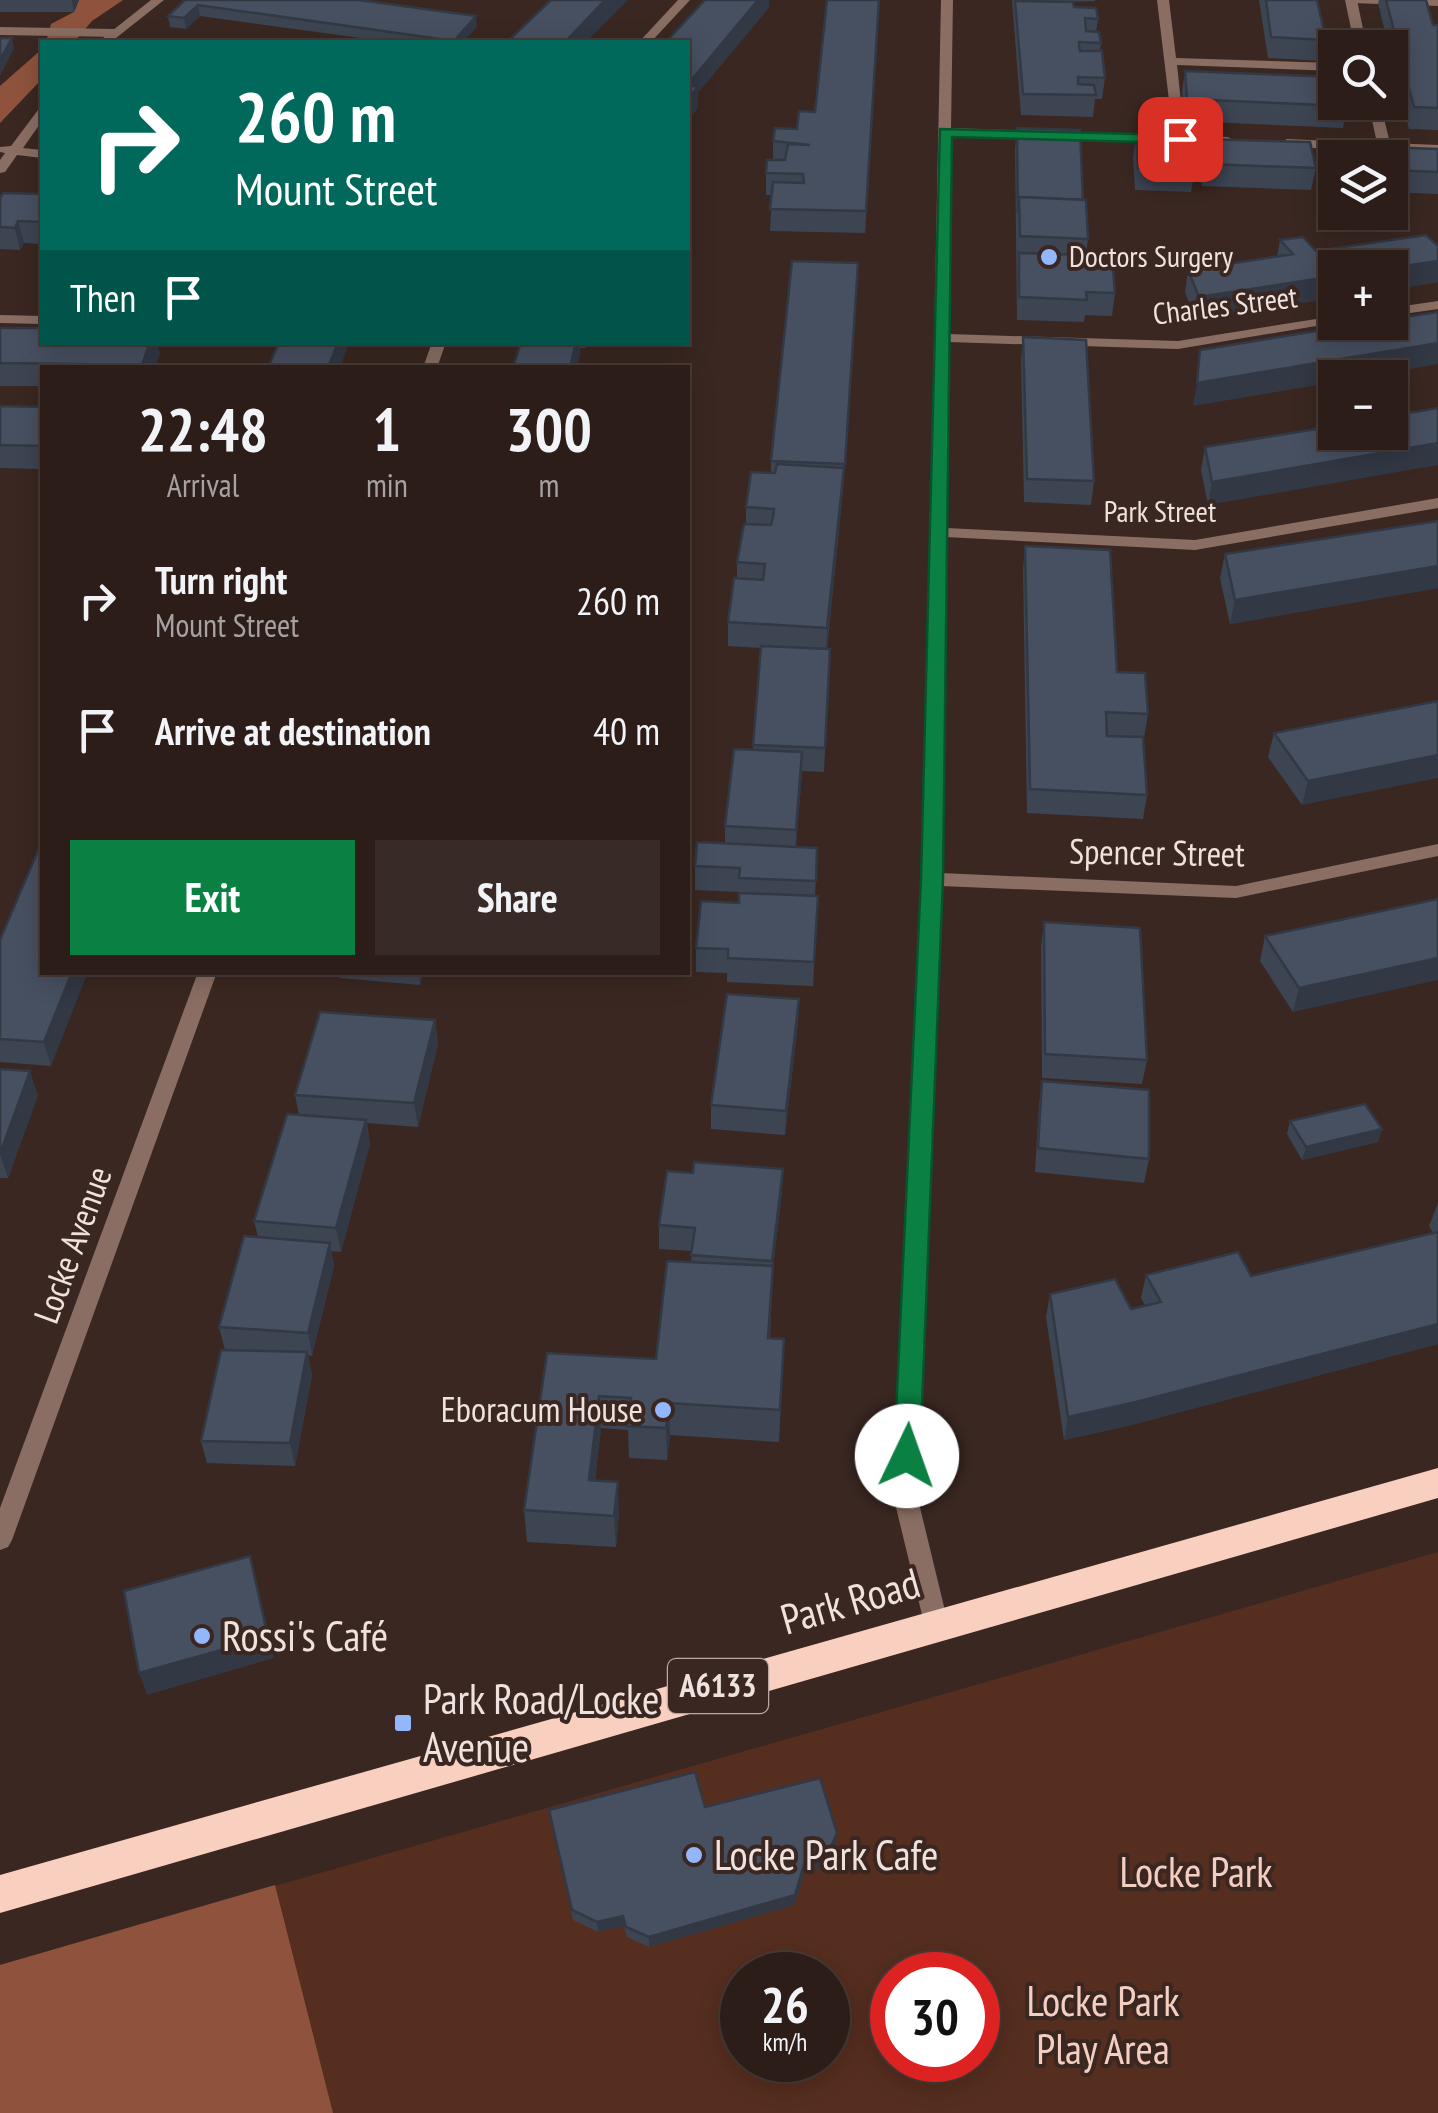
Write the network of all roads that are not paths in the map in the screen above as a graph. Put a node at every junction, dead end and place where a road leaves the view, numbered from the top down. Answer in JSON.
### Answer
{"nodes":[{"id":1,"x":158,"y":0,"type":"edge"},
{"id":2,"x":684,"y":0,"type":"edge"},
{"id":3,"x":947,"y":0,"type":"edge"},
{"id":4,"x":1162,"y":0,"type":"edge"},
{"id":5,"x":1351,"y":0,"type":"edge"},
{"id":6,"x":1438,"y":3,"type":"edge"},
{"id":7,"x":1357,"y":30,"type":"edge"},
{"id":8,"x":0,"y":31,"type":"edge"},
{"id":9,"x":109,"y":38,"type":"edge"},
{"id":10,"x":647,"y":40,"type":"edge"},
{"id":11,"x":1170,"y":61,"type":"junction"},
{"id":12,"x":1318,"y":66,"type":"edge"},
{"id":13,"x":40,"y":115,"type":"edge"},
{"id":14,"x":945,"y":132,"type":"junction"},
{"id":15,"x":1180,"y":139,"type":"junction"},
{"id":16,"x":1236,"y":141,"type":"edge"},
{"id":17,"x":1273,"y":142,"type":"edge"},
{"id":18,"x":1318,"y":144,"type":"edge"},
{"id":19,"x":1408,"y":147,"type":"edge"},
{"id":20,"x":6,"y":149,"type":"edge"},
{"id":21,"x":1438,"y":149,"type":"edge"},
{"id":22,"x":40,"y":154,"type":"edge"},
{"id":23,"x":0,"y":169,"type":"edge"},
{"id":24,"x":1438,"y":304,"type":"edge"},
{"id":25,"x":1408,"y":309,"type":"edge"},
{"id":26,"x":0,"y":319,"type":"edge"},
{"id":27,"x":40,"y":320,"type":"edge"},
{"id":28,"x":1318,"y":323,"type":"edge"},
{"id":29,"x":942,"y":338,"type":"junction"},
{"id":30,"x":1438,"y":503,"type":"edge"},
{"id":31,"x":940,"y":532,"type":"junction"},
{"id":32,"x":1438,"y":850,"type":"edge"},
{"id":33,"x":932,"y":879,"type":"junction"},
{"id":34,"x":207,"y":975,"type":"edge"},
{"id":35,"x":1438,"y":1483,"type":"edge"},
{"id":36,"x":0,"y":1540,"type":"edge"},
{"id":37,"x":936,"y":1623,"type":"junction"},
{"id":38,"x":0,"y":1894,"type":"edge"}],
"edges":[{"from":1,"to":9,"type":"street"},
{"from":2,"to":10,"type":"street"},
{"from":3,"to":14,"type":"street"},
{"from":4,"to":11,"type":"street"},
{"from":5,"to":6,"type":"street"},
{"from":5,"to":7,"type":"street"},
{"from":8,"to":9,"type":"street"},
{"from":11,"to":12,"type":"street"},
{"from":11,"to":15,"type":"street"},
{"from":13,"to":20,"type":"street"},
{"from":14,"to":15,"type":"street"},
{"from":14,"to":29,"type":"street"},
{"from":15,"to":16,"type":"street"},
{"from":17,"to":18,"type":"street"},
{"from":19,"to":21,"type":"street"},
{"from":20,"to":22,"type":"street"},
{"from":20,"to":23,"type":"street"},
{"from":24,"to":25,"type":"street"},
{"from":26,"to":27,"type":"street"},
{"from":28,"to":29,"type":"street","name":"Charles Street"},
{"from":29,"to":31,"type":"street"},
{"from":30,"to":31,"type":"street","name":"Park Street"},
{"from":31,"to":33,"type":"street"},
{"from":32,"to":33,"type":"street","name":"Spencer Street"},
{"from":33,"to":37,"type":"street"},
{"from":34,"to":36,"type":"street","name":"Locke Avenue"},
{"from":35,"to":37,"type":"highway","name":"Park Road","number":"A6133"},
{"from":37,"to":38,"type":"highway","name":"Park Road","number":"A6133"}]}
